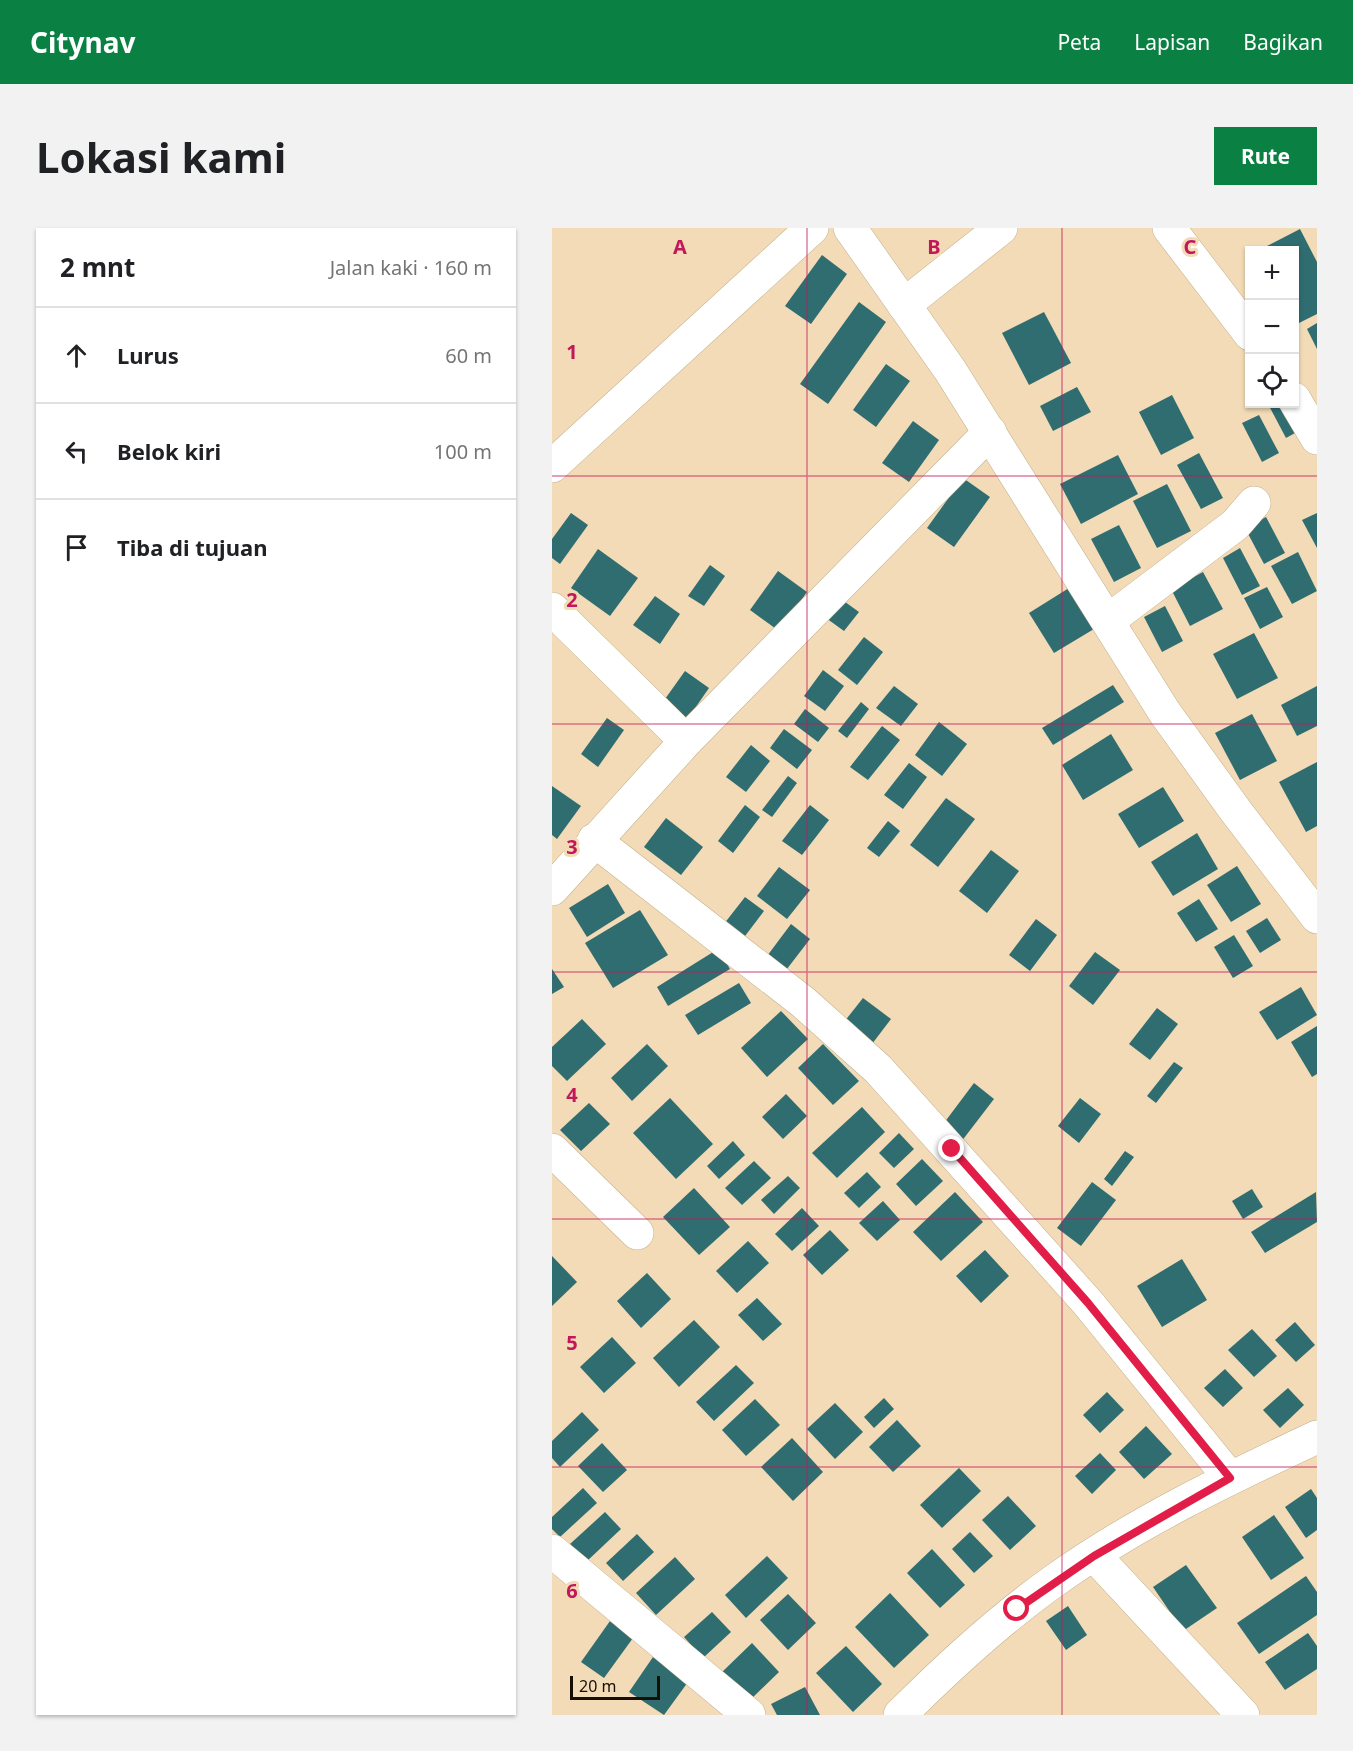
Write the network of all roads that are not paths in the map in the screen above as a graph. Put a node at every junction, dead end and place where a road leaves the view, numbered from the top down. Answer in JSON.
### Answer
{"nodes":[{"id":1,"x":812,"y":228,"type":"edge"},
{"id":2,"x":850,"y":228,"type":"edge"},
{"id":3,"x":1001,"y":228,"type":"edge"},
{"id":4,"x":1169,"y":228,"type":"edge"},
{"id":5,"x":904,"y":305,"type":"junction"},
{"id":6,"x":1245,"y":327,"type":"edge"},
{"id":7,"x":1299,"y":407,"type":"edge"},
{"id":8,"x":990,"y":432,"type":"junction"},
{"id":9,"x":1317,"y":438,"type":"edge"},
{"id":10,"x":552,"y":466,"type":"edge"},
{"id":11,"x":1254,"y":503,"type":"dead end"},
{"id":12,"x":552,"y":609,"type":"edge"},
{"id":13,"x":1108,"y":620,"type":"junction"},
{"id":14,"x":686,"y":741,"type":"junction"},
{"id":15,"x":594,"y":840,"type":"junction"},
{"id":16,"x":552,"y":889,"type":"edge"},
{"id":17,"x":1317,"y":917,"type":"edge"},
{"id":18,"x":552,"y":1150,"type":"edge"},
{"id":19,"x":637,"y":1233,"type":"dead end"},
{"id":20,"x":1317,"y":1437,"type":"edge"},
{"id":21,"x":1230,"y":1478,"type":"junction"},
{"id":22,"x":552,"y":1551,"type":"edge"},
{"id":23,"x":1094,"y":1556,"type":"junction"},
{"id":24,"x":749,"y":1715,"type":"edge"},
{"id":25,"x":900,"y":1715,"type":"edge"},
{"id":26,"x":1242,"y":1715,"type":"edge"}],
"edges":[{"from":1,"to":10,"type":"street"},
{"from":2,"to":5,"type":"street"},
{"from":3,"to":5,"type":"street"},
{"from":4,"to":6,"type":"street"},
{"from":5,"to":8,"type":"street"},
{"from":7,"to":9,"type":"street"},
{"from":8,"to":13,"type":"street"},
{"from":8,"to":14,"type":"street"},
{"from":11,"to":13,"type":"street"},
{"from":12,"to":14,"type":"street"},
{"from":13,"to":17,"type":"street"},
{"from":14,"to":15,"type":"street"},
{"from":15,"to":16,"type":"street"},
{"from":15,"to":21,"type":"street"},
{"from":18,"to":19,"type":"street"},
{"from":20,"to":21,"type":"street"},
{"from":21,"to":23,"type":"street"},
{"from":22,"to":24,"type":"street"},
{"from":23,"to":25,"type":"street"},
{"from":23,"to":26,"type":"street"}]}
